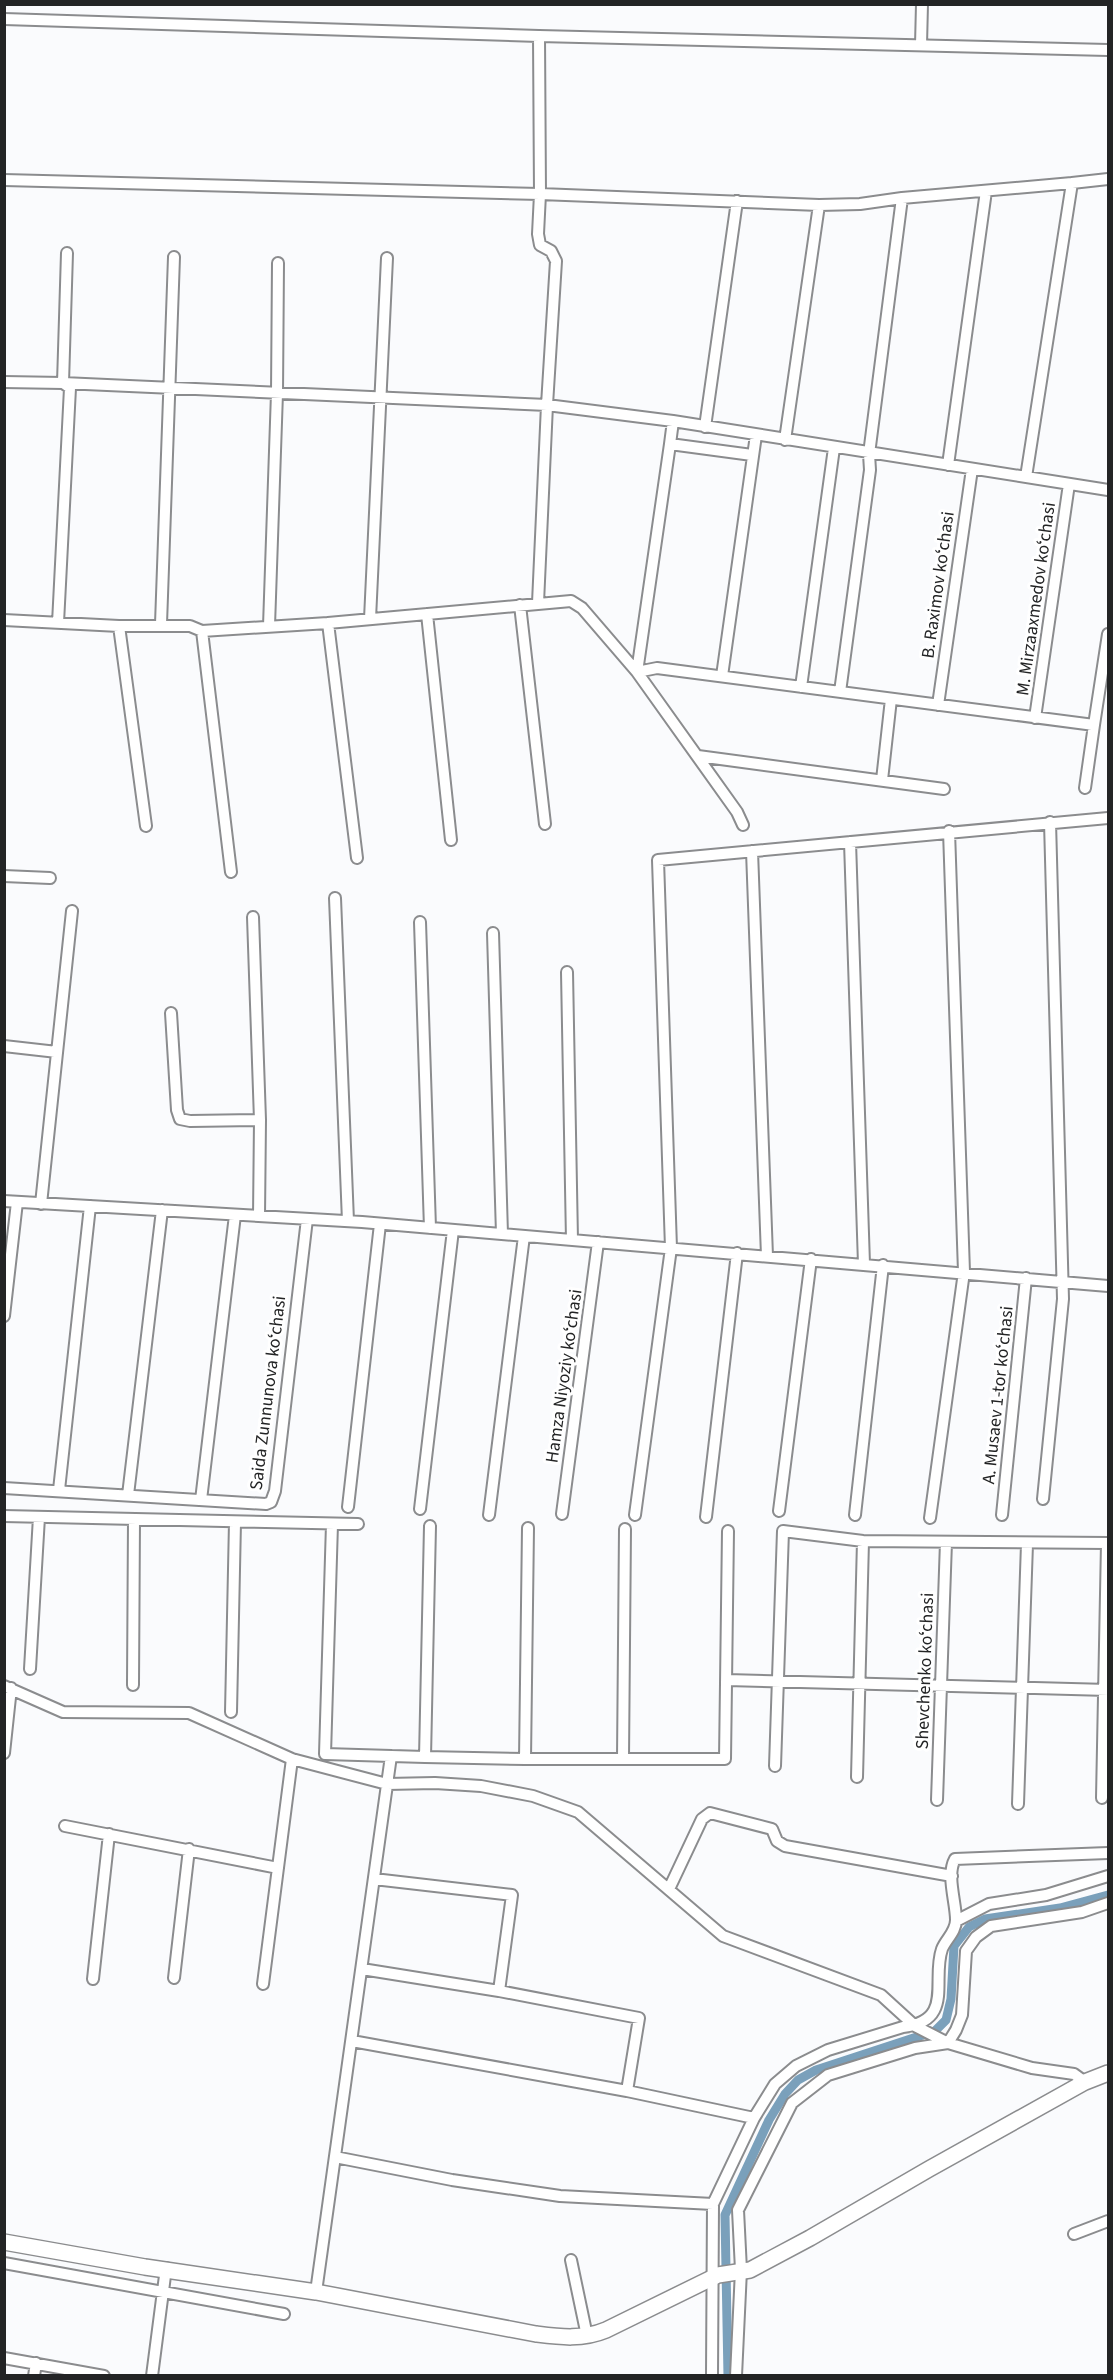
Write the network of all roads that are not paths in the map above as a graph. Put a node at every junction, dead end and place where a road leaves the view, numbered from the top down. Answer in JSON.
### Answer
{"nodes":[{"id":1,"x":922,"y":4,"type":"edge"},
{"id":2,"x":4,"y":19,"type":"edge"},
{"id":3,"x":539,"y":36,"type":"junction"},
{"id":4,"x":921,"y":45,"type":"junction"},
{"id":5,"x":1108,"y":50,"type":"edge"},
{"id":6,"x":1108,"y":179,"type":"edge"},
{"id":7,"x":4,"y":180,"type":"edge"},
{"id":8,"x":1072,"y":183,"type":"junction"},
{"id":9,"x":986,"y":191,"type":"junction"},
{"id":10,"x":540,"y":194,"type":"junction"},
{"id":11,"x":902,"y":198,"type":"junction"},
{"id":12,"x":737,"y":201,"type":"junction"},
{"id":13,"x":819,"y":205,"type":"junction"},
{"id":14,"x":67,"y":253,"type":"dead end"},
{"id":15,"x":174,"y":257,"type":"dead end"},
{"id":16,"x":387,"y":258,"type":"dead end"},
{"id":17,"x":278,"y":263,"type":"dead end"},
{"id":18,"x":4,"y":382,"type":"edge"},
{"id":19,"x":63,"y":383,"type":"junction"},
{"id":20,"x":169,"y":388,"type":"junction"},
{"id":21,"x":277,"y":393,"type":"junction"},
{"id":22,"x":382,"y":397,"type":"junction"},
{"id":23,"x":547,"y":405,"type":"junction"},
{"id":24,"x":673,"y":421,"type":"junction"},
{"id":25,"x":705,"y":427,"type":"junction"},
{"id":26,"x":756,"y":435,"type":"junction"},
{"id":27,"x":785,"y":440,"type":"junction"},
{"id":28,"x":670,"y":444,"type":"junction"},
{"id":29,"x":834,"y":448,"type":"junction"},
{"id":30,"x":869,"y":453,"type":"junction"},
{"id":31,"x":752,"y":455,"type":"junction"},
{"id":32,"x":948,"y":465,"type":"junction"},
{"id":33,"x":972,"y":469,"type":"junction"},
{"id":34,"x":1026,"y":477,"type":"junction"},
{"id":35,"x":1069,"y":484,"type":"junction"},
{"id":36,"x":1108,"y":490,"type":"edge"},
{"id":37,"x":538,"y":603,"type":"junction"},
{"id":38,"x":520,"y":605,"type":"junction"},
{"id":39,"x":427,"y":614,"type":"junction"},
{"id":40,"x":370,"y":619,"type":"junction"},
{"id":41,"x":4,"y":620,"type":"edge"},
{"id":42,"x":58,"y":623,"type":"junction"},
{"id":43,"x":328,"y":623,"type":"junction"},
{"id":44,"x":161,"y":624,"type":"junction"},
{"id":45,"x":120,"y":626,"type":"junction"},
{"id":46,"x":269,"y":626,"type":"junction"},
{"id":47,"x":202,"y":631,"type":"junction"},
{"id":48,"x":1108,"y":634,"type":"edge"},
{"id":49,"x":637,"y":672,"type":"junction"},
{"id":50,"x":722,"y":676,"type":"junction"},
{"id":51,"x":801,"y":687,"type":"junction"},
{"id":52,"x":840,"y":692,"type":"junction"},
{"id":53,"x":891,"y":699,"type":"junction"},
{"id":54,"x":938,"y":705,"type":"junction"},
{"id":55,"x":1035,"y":718,"type":"junction"},
{"id":56,"x":1094,"y":725,"type":"junction"},
{"id":57,"x":698,"y":756,"type":"junction"},
{"id":58,"x":882,"y":780,"type":"junction"},
{"id":59,"x":1085,"y":788,"type":"dead end"},
{"id":60,"x":944,"y":789,"type":"dead end"},
{"id":61,"x":1108,"y":818,"type":"edge"},
{"id":62,"x":1050,"y":822,"type":"junction"},
{"id":63,"x":545,"y":824,"type":"dead end"},
{"id":64,"x":743,"y":825,"type":"dead end"},
{"id":65,"x":146,"y":826,"type":"dead end"},
{"id":66,"x":949,"y":831,"type":"junction"},
{"id":67,"x":451,"y":840,"type":"dead end"},
{"id":68,"x":850,"y":842,"type":"junction"},
{"id":69,"x":752,"y":851,"type":"junction"},
{"id":70,"x":357,"y":858,"type":"dead end"},
{"id":71,"x":231,"y":872,"type":"dead end"},
{"id":72,"x":4,"y":876,"type":"edge"},
{"id":73,"x":50,"y":878,"type":"dead end"},
{"id":74,"x":334,"y":898,"type":"dead end"},
{"id":75,"x":72,"y":911,"type":"dead end"},
{"id":76,"x":253,"y":917,"type":"dead end"},
{"id":77,"x":420,"y":922,"type":"dead end"},
{"id":78,"x":493,"y":933,"type":"dead end"},
{"id":79,"x":567,"y":972,"type":"dead end"},
{"id":80,"x":171,"y":1013,"type":"dead end"},
{"id":81,"x":4,"y":1046,"type":"edge"},
{"id":82,"x":57,"y":1052,"type":"junction"},
{"id":83,"x":260,"y":1119,"type":"junction"},
{"id":84,"x":4,"y":1201,"type":"edge"},
{"id":85,"x":17,"y":1202,"type":"junction"},
{"id":86,"x":41,"y":1203,"type":"junction"},
{"id":87,"x":90,"y":1206,"type":"junction"},
{"id":88,"x":162,"y":1210,"type":"junction"},
{"id":89,"x":235,"y":1215,"type":"junction"},
{"id":90,"x":259,"y":1216,"type":"junction"},
{"id":91,"x":307,"y":1219,"type":"junction"},
{"id":92,"x":348,"y":1221,"type":"junction"},
{"id":93,"x":380,"y":1224,"type":"junction"},
{"id":94,"x":430,"y":1228,"type":"junction"},
{"id":95,"x":453,"y":1230,"type":"junction"},
{"id":96,"x":502,"y":1234,"type":"junction"},
{"id":97,"x":524,"y":1236,"type":"junction"},
{"id":98,"x":572,"y":1240,"type":"junction"},
{"id":99,"x":598,"y":1242,"type":"junction"},
{"id":100,"x":671,"y":1248,"type":"junction"},
{"id":101,"x":737,"y":1253,"type":"junction"},
{"id":102,"x":767,"y":1256,"type":"junction"},
{"id":103,"x":812,"y":1259,"type":"junction"},
{"id":104,"x":864,"y":1264,"type":"junction"},
{"id":105,"x":883,"y":1265,"type":"junction"},
{"id":106,"x":964,"y":1272,"type":"junction"},
{"id":107,"x":1026,"y":1278,"type":"junction"},
{"id":108,"x":1061,"y":1282,"type":"junction"},
{"id":109,"x":1108,"y":1286,"type":"edge"},
{"id":110,"x":4,"y":1316,"type":"edge"},
{"id":111,"x":4,"y":1488,"type":"edge"},
{"id":112,"x":59,"y":1490,"type":"junction"},
{"id":113,"x":128,"y":1495,"type":"junction"},
{"id":114,"x":1043,"y":1499,"type":"dead end"},
{"id":115,"x":201,"y":1500,"type":"junction"},
{"id":116,"x":348,"y":1507,"type":"dead end"},
{"id":117,"x":420,"y":1509,"type":"dead end"},
{"id":118,"x":779,"y":1510,"type":"dead end"},
{"id":119,"x":562,"y":1514,"type":"dead end"},
{"id":120,"x":489,"y":1515,"type":"dead end"},
{"id":121,"x":635,"y":1515,"type":"dead end"},
{"id":122,"x":855,"y":1515,"type":"dead end"},
{"id":123,"x":1002,"y":1515,"type":"dead end"},
{"id":124,"x":4,"y":1516,"type":"edge"},
{"id":125,"x":39,"y":1517,"type":"junction"},
{"id":126,"x":706,"y":1517,"type":"dead end"},
{"id":127,"x":930,"y":1518,"type":"dead end"},
{"id":128,"x":134,"y":1520,"type":"junction"},
{"id":129,"x":235,"y":1522,"type":"junction"},
{"id":130,"x":332,"y":1524,"type":"junction"},
{"id":131,"x":358,"y":1524,"type":"dead end"},
{"id":132,"x":430,"y":1527,"type":"dead end"},
{"id":133,"x":528,"y":1528,"type":"dead end"},
{"id":134,"x":625,"y":1529,"type":"dead end"},
{"id":135,"x":728,"y":1531,"type":"dead end"},
{"id":136,"x":863,"y":1540,"type":"junction"},
{"id":137,"x":946,"y":1542,"type":"junction"},
{"id":138,"x":1108,"y":1543,"type":"edge"},
{"id":139,"x":1027,"y":1544,"type":"junction"},
{"id":140,"x":30,"y":1669,"type":"dead end"},
{"id":141,"x":727,"y":1680,"type":"junction"},
{"id":142,"x":778,"y":1680,"type":"junction"},
{"id":143,"x":859,"y":1682,"type":"junction"},
{"id":144,"x":942,"y":1684,"type":"junction"},
{"id":145,"x":133,"y":1685,"type":"dead end"},
{"id":146,"x":8,"y":1687,"type":"edge"},
{"id":147,"x":1022,"y":1688,"type":"junction"},
{"id":148,"x":1107,"y":1689,"type":"edge"},
{"id":149,"x":231,"y":1712,"type":"dead end"},
{"id":150,"x":4,"y":1753,"type":"edge"},
{"id":151,"x":391,"y":1756,"type":"junction"},
{"id":152,"x":424,"y":1757,"type":"junction"},
{"id":153,"x":623,"y":1758,"type":"junction"},
{"id":154,"x":292,"y":1759,"type":"junction"},
{"id":155,"x":525,"y":1760,"type":"junction"},
{"id":156,"x":775,"y":1766,"type":"dead end"},
{"id":157,"x":857,"y":1777,"type":"dead end"},
{"id":158,"x":387,"y":1784,"type":"junction"},
{"id":159,"x":1101,"y":1798,"type":"dead end"},
{"id":160,"x":937,"y":1800,"type":"dead end"},
{"id":161,"x":1018,"y":1804,"type":"dead end"},
{"id":162,"x":65,"y":1826,"type":"dead end"},
{"id":163,"x":109,"y":1834,"type":"junction"},
{"id":164,"x":189,"y":1849,"type":"junction"},
{"id":165,"x":1108,"y":1853,"type":"edge"},
{"id":166,"x":278,"y":1868,"type":"junction"},
{"id":167,"x":952,"y":1876,"type":"junction"},
{"id":168,"x":1108,"y":1876,"type":"edge"},
{"id":169,"x":374,"y":1879,"type":"junction"},
{"id":170,"x":669,"y":1889,"type":"junction"},
{"id":171,"x":1108,"y":1903,"type":"edge"},
{"id":172,"x":956,"y":1922,"type":"junction"},
{"id":173,"x":362,"y":1969,"type":"junction"},
{"id":174,"x":174,"y":1978,"type":"dead end"},
{"id":175,"x":93,"y":1979,"type":"dead end"},
{"id":176,"x":263,"y":1984,"type":"dead end"},
{"id":177,"x":499,"y":1991,"type":"junction"},
{"id":178,"x":915,"y":2026,"type":"junction"},
{"id":179,"x":352,"y":2041,"type":"junction"},
{"id":180,"x":944,"y":2041,"type":"junction"},
{"id":181,"x":1108,"y":2073,"type":"edge"},
{"id":182,"x":1085,"y":2082,"type":"junction"},
{"id":183,"x":627,"y":2091,"type":"junction"},
{"id":184,"x":754,"y":2118,"type":"junction"},
{"id":185,"x":335,"y":2157,"type":"junction"},
{"id":186,"x":713,"y":2204,"type":"junction"},
{"id":187,"x":1108,"y":2221,"type":"edge"},
{"id":188,"x":1074,"y":2234,"type":"dead end"},
{"id":189,"x":4,"y":2242,"type":"edge"},
{"id":190,"x":571,"y":2260,"type":"dead end"},
{"id":191,"x":4,"y":2263,"type":"edge"},
{"id":192,"x":166,"y":2268,"type":"junction"},
{"id":193,"x":739,"y":2271,"type":"junction"},
{"id":194,"x":714,"y":2276,"type":"junction"},
{"id":195,"x":164,"y":2291,"type":"junction"},
{"id":196,"x":316,"y":2292,"type":"junction"},
{"id":197,"x":284,"y":2314,"type":"dead end"},
{"id":198,"x":587,"y":2336,"type":"junction"},
{"id":199,"x":4,"y":2358,"type":"edge"},
{"id":200,"x":36,"y":2363,"type":"junction"},
{"id":201,"x":34,"y":2376,"type":"edge"},
{"id":202,"x":104,"y":2376,"type":"edge"},
{"id":203,"x":152,"y":2376,"type":"edge"},
{"id":204,"x":712,"y":2376,"type":"edge"},
{"id":205,"x":736,"y":2376,"type":"edge"}],
"edges":[{"from":1,"to":4,"type":"street"},
{"from":2,"to":3,"type":"street"},
{"from":3,"to":4,"type":"street"},
{"from":3,"to":10,"type":"street"},
{"from":4,"to":5,"type":"street"},
{"from":6,"to":8,"type":"street"},
{"from":7,"to":10,"type":"street"},
{"from":8,"to":9,"type":"street"},
{"from":8,"to":34,"type":"street"},
{"from":9,"to":11,"type":"street"},
{"from":9,"to":32,"type":"street"},
{"from":10,"to":12,"type":"street"},
{"from":10,"to":23,"type":"street"},
{"from":11,"to":13,"type":"street"},
{"from":11,"to":30,"type":"street"},
{"from":12,"to":13,"type":"street"},
{"from":12,"to":25,"type":"street"},
{"from":13,"to":27,"type":"street"},
{"from":14,"to":19,"type":"street"},
{"from":15,"to":20,"type":"street"},
{"from":16,"to":22,"type":"street"},
{"from":17,"to":21,"type":"street"},
{"from":18,"to":19,"type":"street"},
{"from":19,"to":20,"type":"street"},
{"from":19,"to":42,"type":"street"},
{"from":20,"to":21,"type":"street"},
{"from":20,"to":44,"type":"street"},
{"from":21,"to":22,"type":"street"},
{"from":21,"to":46,"type":"street"},
{"from":22,"to":23,"type":"street"},
{"from":22,"to":40,"type":"street"},
{"from":23,"to":24,"type":"street"},
{"from":23,"to":37,"type":"street"},
{"from":24,"to":25,"type":"street"},
{"from":24,"to":28,"type":"street"},
{"from":25,"to":26,"type":"street"},
{"from":26,"to":27,"type":"street"},
{"from":26,"to":31,"type":"street"},
{"from":27,"to":29,"type":"street"},
{"from":28,"to":31,"type":"street"},
{"from":28,"to":49,"type":"street"},
{"from":29,"to":30,"type":"street"},
{"from":29,"to":51,"type":"street"},
{"from":30,"to":32,"type":"street"},
{"from":30,"to":52,"type":"street"},
{"from":31,"to":50,"type":"street"},
{"from":32,"to":33,"type":"street"},
{"from":33,"to":34,"type":"street"},
{"from":33,"to":54,"type":"street","name":"B. Raximov koʻchasi"},
{"from":34,"to":35,"type":"street"},
{"from":35,"to":36,"type":"street"},
{"from":35,"to":55,"type":"street","name":"M. Mirzaaxmedov koʻchasi"},
{"from":37,"to":38,"type":"street"},
{"from":37,"to":49,"type":"street"},
{"from":38,"to":39,"type":"street"},
{"from":38,"to":63,"type":"street"},
{"from":39,"to":40,"type":"street"},
{"from":39,"to":67,"type":"street"},
{"from":40,"to":43,"type":"street"},
{"from":41,"to":42,"type":"street"},
{"from":42,"to":45,"type":"street"},
{"from":43,"to":46,"type":"street"},
{"from":43,"to":70,"type":"street"},
{"from":44,"to":45,"type":"street"},
{"from":44,"to":47,"type":"street"},
{"from":45,"to":65,"type":"street"},
{"from":46,"to":47,"type":"street"},
{"from":47,"to":71,"type":"street"},
{"from":48,"to":56,"type":"street"},
{"from":49,"to":50,"type":"street"},
{"from":49,"to":57,"type":"street"},
{"from":50,"to":51,"type":"street"},
{"from":51,"to":52,"type":"street"},
{"from":52,"to":53,"type":"street"},
{"from":53,"to":54,"type":"street"},
{"from":53,"to":58,"type":"street"},
{"from":54,"to":55,"type":"street"},
{"from":55,"to":56,"type":"street"},
{"from":56,"to":59,"type":"street"},
{"from":57,"to":58,"type":"street"},
{"from":57,"to":64,"type":"street"},
{"from":58,"to":60,"type":"street"},
{"from":61,"to":62,"type":"street"},
{"from":62,"to":66,"type":"street"},
{"from":62,"to":108,"type":"street"},
{"from":66,"to":68,"type":"street"},
{"from":66,"to":106,"type":"street"},
{"from":68,"to":69,"type":"street"},
{"from":68,"to":104,"type":"street"},
{"from":69,"to":100,"type":"street"},
{"from":69,"to":102,"type":"street"},
{"from":72,"to":73,"type":"street"},
{"from":74,"to":92,"type":"street"},
{"from":75,"to":82,"type":"street"},
{"from":76,"to":83,"type":"street"},
{"from":77,"to":94,"type":"street"},
{"from":78,"to":96,"type":"street"},
{"from":79,"to":98,"type":"street"},
{"from":80,"to":83,"type":"street"},
{"from":81,"to":82,"type":"street"},
{"from":82,"to":86,"type":"street"},
{"from":83,"to":90,"type":"street"},
{"from":84,"to":85,"type":"street"},
{"from":85,"to":86,"type":"street"},
{"from":85,"to":110,"type":"street"},
{"from":86,"to":87,"type":"street"},
{"from":87,"to":88,"type":"street"},
{"from":87,"to":112,"type":"street"},
{"from":88,"to":89,"type":"street"},
{"from":88,"to":113,"type":"street"},
{"from":89,"to":90,"type":"street"},
{"from":89,"to":115,"type":"street"},
{"from":90,"to":91,"type":"street"},
{"from":91,"to":92,"type":"street"},
{"from":91,"to":115,"type":"street","name":"Saida Zunnunova koʻchasi"},
{"from":92,"to":93,"type":"street"},
{"from":93,"to":94,"type":"street"},
{"from":93,"to":116,"type":"street"},
{"from":94,"to":95,"type":"street"},
{"from":95,"to":96,"type":"street"},
{"from":95,"to":117,"type":"street"},
{"from":96,"to":97,"type":"street"},
{"from":97,"to":98,"type":"street"},
{"from":97,"to":120,"type":"street"},
{"from":98,"to":99,"type":"street"},
{"from":99,"to":100,"type":"street"},
{"from":99,"to":119,"type":"street","name":"Hamza Niyoziy koʻchasi"},
{"from":100,"to":101,"type":"street"},
{"from":100,"to":121,"type":"street"},
{"from":101,"to":102,"type":"street"},
{"from":101,"to":126,"type":"street"},
{"from":102,"to":103,"type":"street"},
{"from":103,"to":104,"type":"street"},
{"from":103,"to":118,"type":"street"},
{"from":104,"to":105,"type":"street"},
{"from":105,"to":106,"type":"street"},
{"from":105,"to":122,"type":"street"},
{"from":106,"to":107,"type":"street"},
{"from":106,"to":127,"type":"street"},
{"from":107,"to":108,"type":"street"},
{"from":107,"to":123,"type":"street","name":"A. Musaev 1-tor koʻchasi"},
{"from":108,"to":109,"type":"street"},
{"from":108,"to":114,"type":"street"},
{"from":111,"to":112,"type":"street"},
{"from":112,"to":113,"type":"street"},
{"from":113,"to":115,"type":"street"},
{"from":124,"to":125,"type":"street"},
{"from":125,"to":128,"type":"street"},
{"from":125,"to":140,"type":"street"},
{"from":128,"to":129,"type":"street"},
{"from":128,"to":145,"type":"street"},
{"from":129,"to":130,"type":"street"},
{"from":129,"to":149,"type":"street"},
{"from":130,"to":131,"type":"street"},
{"from":130,"to":151,"type":"street"},
{"from":132,"to":152,"type":"street"},
{"from":133,"to":155,"type":"street"},
{"from":134,"to":153,"type":"street"},
{"from":135,"to":141,"type":"street"},
{"from":136,"to":137,"type":"street"},
{"from":136,"to":142,"type":"street"},
{"from":136,"to":143,"type":"street"},
{"from":137,"to":139,"type":"street"},
{"from":137,"to":144,"type":"street","name":"Shevchenko koʻchasi"},
{"from":138,"to":139,"type":"street"},
{"from":138,"to":148,"type":"street"},
{"from":139,"to":147,"type":"street"},
{"from":141,"to":142,"type":"street"},
{"from":141,"to":153,"type":"street"},
{"from":142,"to":143,"type":"street"},
{"from":142,"to":156,"type":"street"},
{"from":143,"to":144,"type":"street"},
{"from":143,"to":157,"type":"street"},
{"from":144,"to":147,"type":"street"},
{"from":144,"to":160,"type":"street","name":"Shevchenko koʻchasi"},
{"from":146,"to":150,"type":"street"},
{"from":146,"to":154,"type":"street"},
{"from":147,"to":148,"type":"street"},
{"from":147,"to":161,"type":"street"},
{"from":148,"to":159,"type":"street"},
{"from":151,"to":152,"type":"street"},
{"from":151,"to":158,"type":"street"},
{"from":152,"to":155,"type":"street"},
{"from":153,"to":155,"type":"street"},
{"from":154,"to":158,"type":"street"},
{"from":154,"to":166,"type":"street"},
{"from":158,"to":169,"type":"street"},
{"from":158,"to":170,"type":"street"},
{"from":162,"to":163,"type":"street"},
{"from":163,"to":164,"type":"street"},
{"from":163,"to":175,"type":"street"},
{"from":164,"to":166,"type":"street"},
{"from":164,"to":174,"type":"street"},
{"from":165,"to":167,"type":"street"},
{"from":166,"to":176,"type":"street"},
{"from":167,"to":170,"type":"street"},
{"from":167,"to":172,"type":"street"},
{"from":168,"to":172,"type":"street"},
{"from":169,"to":173,"type":"street"},
{"from":169,"to":177,"type":"street"},
{"from":170,"to":178,"type":"street"},
{"from":171,"to":180,"type":"street"},
{"from":172,"to":178,"type":"street"},
{"from":173,"to":177,"type":"street"},
{"from":173,"to":179,"type":"street"},
{"from":177,"to":183,"type":"street"},
{"from":178,"to":180,"type":"street"},
{"from":178,"to":184,"type":"street"},
{"from":179,"to":183,"type":"street"},
{"from":179,"to":185,"type":"street"},
{"from":180,"to":182,"type":"street"},
{"from":180,"to":193,"type":"street"},
{"from":181,"to":182,"type":"street"},
{"from":182,"to":193,"type":"street"},
{"from":183,"to":184,"type":"street"},
{"from":184,"to":186,"type":"street"},
{"from":185,"to":186,"type":"street"},
{"from":185,"to":196,"type":"street"},
{"from":186,"to":194,"type":"street"},
{"from":187,"to":188,"type":"street"},
{"from":189,"to":192,"type":"street"},
{"from":190,"to":198,"type":"street"},
{"from":191,"to":195,"type":"street"},
{"from":192,"to":195,"type":"street"},
{"from":192,"to":196,"type":"street"},
{"from":193,"to":194,"type":"street"},
{"from":193,"to":205,"type":"street"},
{"from":194,"to":198,"type":"street"},
{"from":194,"to":204,"type":"street"},
{"from":195,"to":197,"type":"street"},
{"from":195,"to":203,"type":"street"},
{"from":196,"to":198,"type":"street"},
{"from":199,"to":200,"type":"street"},
{"from":200,"to":201,"type":"street"},
{"from":200,"to":202,"type":"street"}]}
